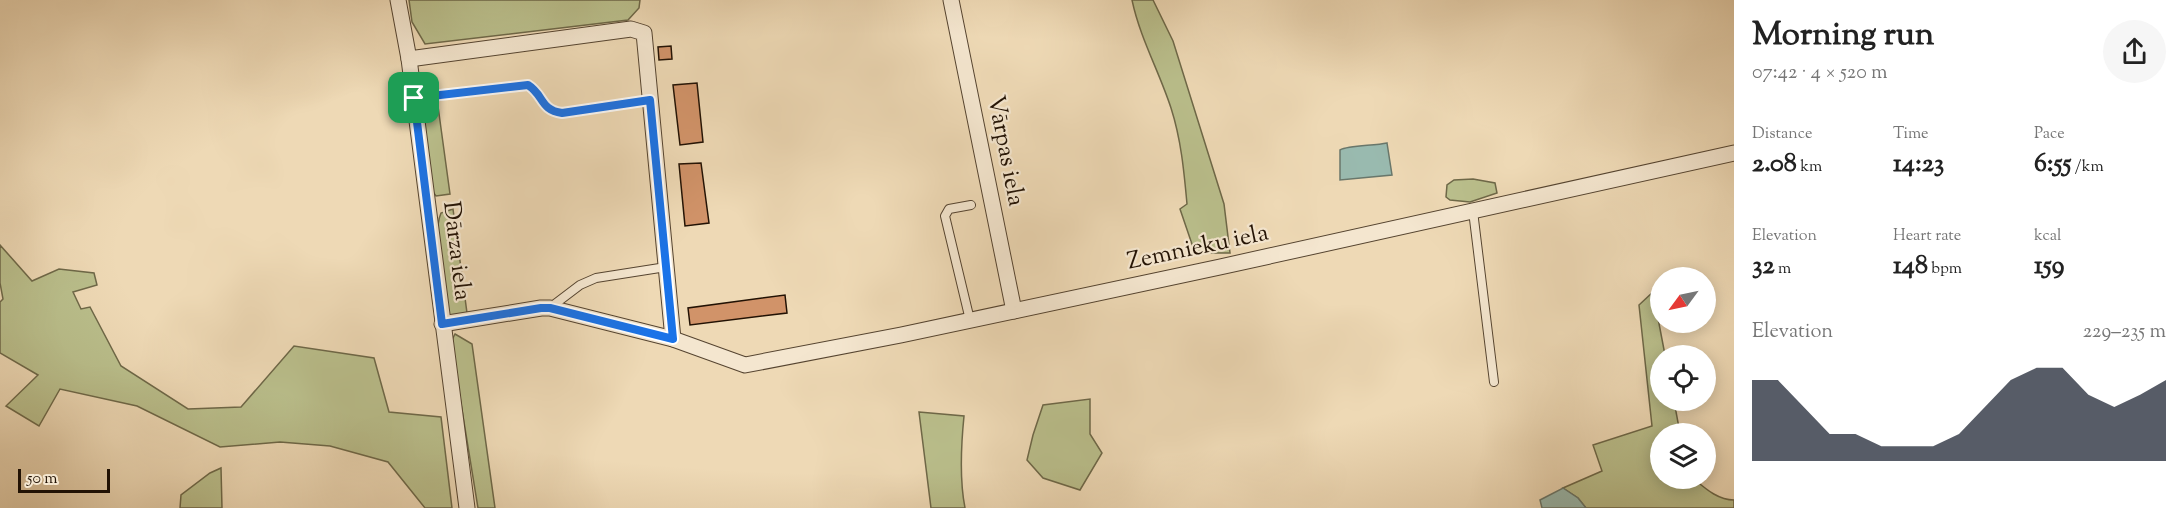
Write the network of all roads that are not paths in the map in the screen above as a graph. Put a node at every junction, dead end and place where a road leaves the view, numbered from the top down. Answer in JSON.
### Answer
{"nodes":[{"id":1,"x":398,"y":0,"type":"edge"},
{"id":2,"x":951,"y":0,"type":"edge"},
{"id":3,"x":409,"y":59,"type":"junction"},
{"id":4,"x":414,"y":98,"type":"junction"},
{"id":5,"x":650,"y":100,"type":"junction"},
{"id":6,"x":1734,"y":153,"type":"edge"},
{"id":7,"x":971,"y":205,"type":"dead end"},
{"id":8,"x":1473,"y":211,"type":"junction"},
{"id":9,"x":666,"y":267,"type":"junction"},
{"id":10,"x":550,"y":308,"type":"junction"},
{"id":11,"x":1014,"y":311,"type":"junction"},
{"id":12,"x":970,"y":320,"type":"junction"},
{"id":13,"x":442,"y":324,"type":"junction"},
{"id":14,"x":673,"y":339,"type":"junction"},
{"id":15,"x":1494,"y":382,"type":"dead end"},
{"id":16,"x":468,"y":508,"type":"edge"}],
"edges":[{"from":1,"to":3,"type":"street","name":"Dārza iela"},
{"from":2,"to":11,"type":"street","name":"Vārpas iela"},
{"from":3,"to":4,"type":"street","name":"Dārza iela"},
{"from":3,"to":5,"type":"street"},
{"from":4,"to":5,"type":"lane"},
{"from":4,"to":13,"type":"street","name":"Dārza iela"},
{"from":5,"to":9,"type":"street"},
{"from":6,"to":8,"type":"street","name":"Zemnieku iela"},
{"from":7,"to":12,"type":"lane"},
{"from":8,"to":11,"type":"street","name":"Zemnieku iela"},
{"from":8,"to":15,"type":"lane"},
{"from":9,"to":10,"type":"lane"},
{"from":9,"to":14,"type":"street"},
{"from":10,"to":13,"type":"street"},
{"from":10,"to":14,"type":"street","name":"Zemnieku iela"},
{"from":11,"to":12,"type":"street","name":"Zemnieku iela"},
{"from":12,"to":14,"type":"street","name":"Zemnieku iela"},
{"from":13,"to":16,"type":"street","name":"Dārza iela"}]}
